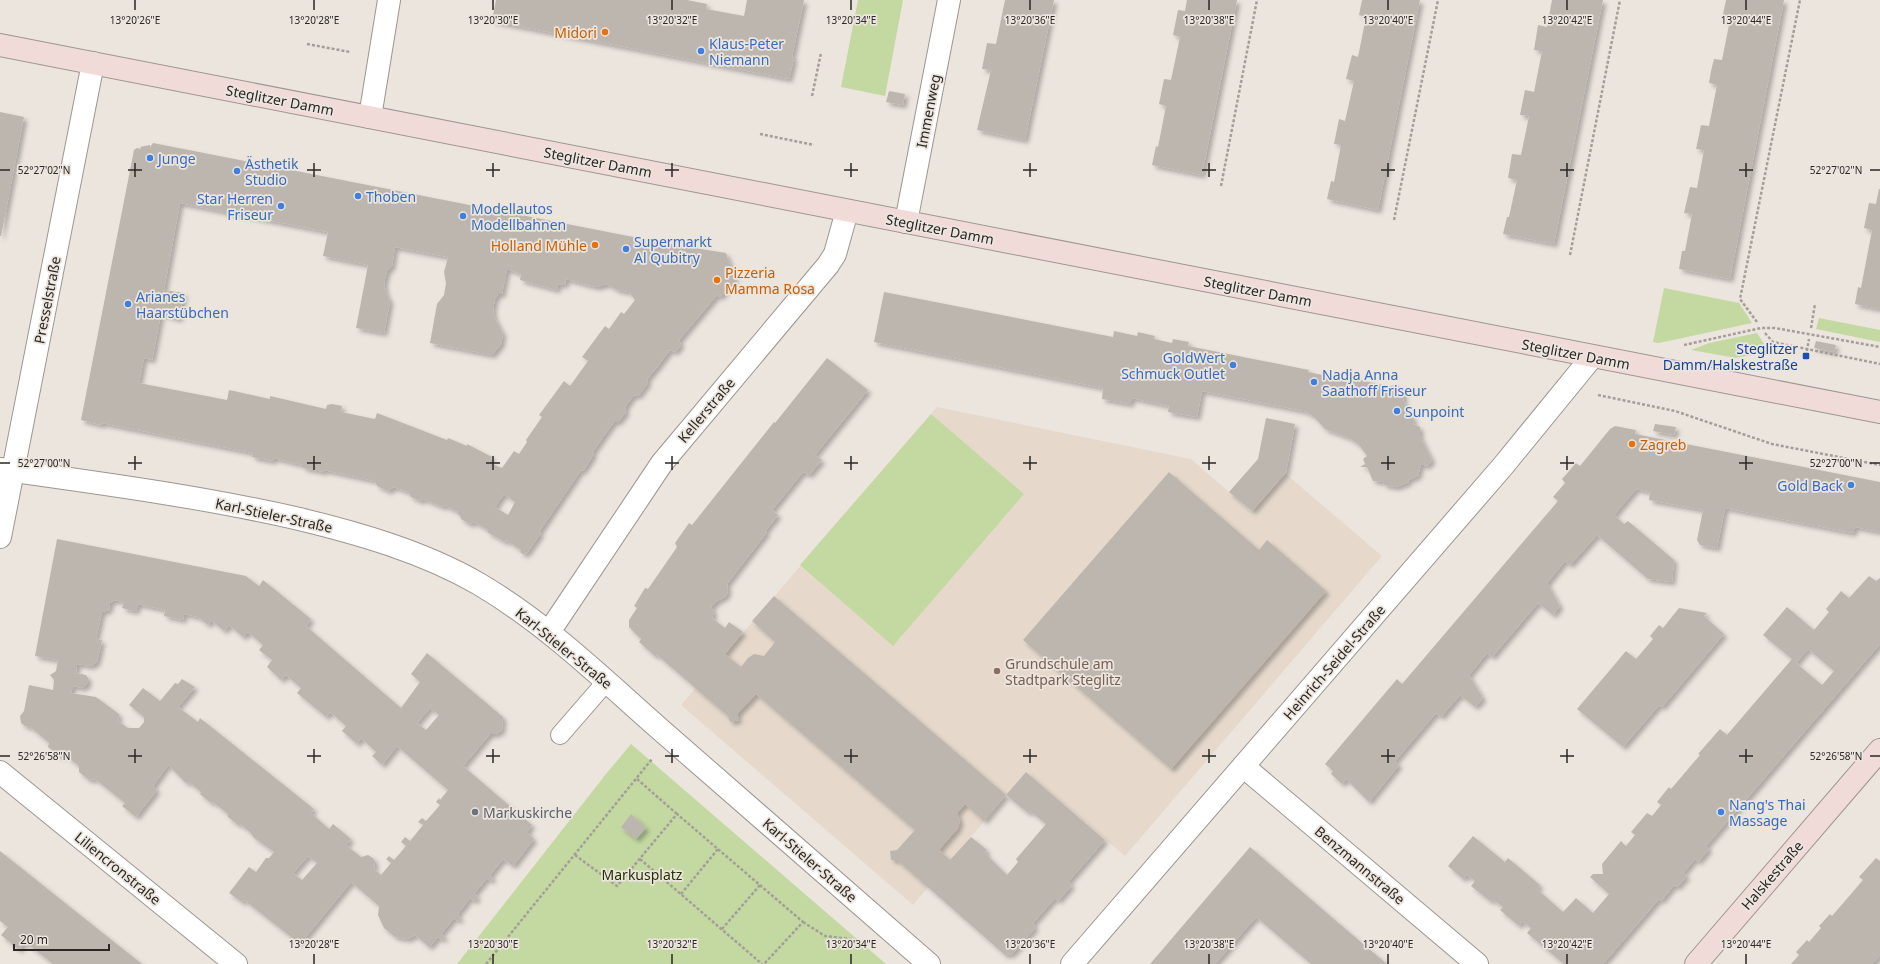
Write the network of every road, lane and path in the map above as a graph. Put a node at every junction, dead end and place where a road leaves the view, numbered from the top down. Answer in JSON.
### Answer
{"nodes":[{"id":1,"x":389,"y":0,"type":"edge"},
{"id":2,"x":949,"y":0,"type":"edge"},
{"id":3,"x":1256,"y":0,"type":"edge"},
{"id":4,"x":1438,"y":0,"type":"edge"},
{"id":5,"x":1620,"y":0,"type":"edge"},
{"id":6,"x":1800,"y":0,"type":"edge"},
{"id":7,"x":307,"y":44,"type":"dead end"},
{"id":8,"x":0,"y":45,"type":"edge"},
{"id":9,"x":350,"y":52,"type":"dead end"},
{"id":10,"x":821,"y":53,"type":"dead end"},
{"id":11,"x":93,"y":63,"type":"junction"},
{"id":12,"x":812,"y":96,"type":"dead end"},
{"id":13,"x":370,"y":117,"type":"junction"},
{"id":14,"x":760,"y":134,"type":"dead end"},
{"id":15,"x":814,"y":145,"type":"dead end"},
{"id":16,"x":1221,"y":186,"type":"dead end"},
{"id":17,"x":847,"y":211,"type":"junction"},
{"id":18,"x":1394,"y":220,"type":"dead end"},
{"id":19,"x":906,"y":222,"type":"junction"},
{"id":20,"x":1570,"y":255,"type":"dead end"},
{"id":21,"x":1815,"y":304,"type":"dead end"},
{"id":22,"x":1757,"y":322,"type":"dead end"},
{"id":23,"x":1811,"y":328,"type":"dead end"},
{"id":24,"x":1765,"y":333,"type":"dead end"},
{"id":25,"x":1809,"y":339,"type":"dead end"},
{"id":26,"x":1682,"y":345,"type":"dead end"},
{"id":27,"x":1880,"y":347,"type":"edge"},
{"id":28,"x":1807,"y":349,"type":"junction"},
{"id":29,"x":1806,"y":356,"type":"dead end"},
{"id":30,"x":1592,"y":357,"type":"junction"},
{"id":31,"x":1880,"y":364,"type":"edge"},
{"id":32,"x":1597,"y":395,"type":"dead end"},
{"id":33,"x":1880,"y":412,"type":"edge"},
{"id":34,"x":1880,"y":465,"type":"edge"},
{"id":35,"x":7,"y":470,"type":"edge"},
{"id":36,"x":0,"y":537,"type":"edge"},
{"id":37,"x":549,"y":632,"type":"junction"},
{"id":38,"x":606,"y":682,"type":"junction"},
{"id":39,"x":560,"y":735,"type":"dead end"},
{"id":40,"x":1880,"y":750,"type":"edge"},
{"id":41,"x":656,"y":754,"type":"dead end"},
{"id":42,"x":1243,"y":766,"type":"junction"},
{"id":43,"x":0,"y":772,"type":"edge"},
{"id":44,"x":637,"y":779,"type":"junction"},
{"id":45,"x":678,"y":814,"type":"junction"},
{"id":46,"x":718,"y":849,"type":"junction"},
{"id":47,"x":575,"y":854,"type":"junction"},
{"id":48,"x":640,"y":859,"type":"junction"},
{"id":49,"x":760,"y":885,"type":"junction"},
{"id":50,"x":681,"y":894,"type":"junction"},
{"id":51,"x":803,"y":922,"type":"junction"},
{"id":52,"x":722,"y":929,"type":"junction"},
{"id":53,"x":862,"y":941,"type":"dead end"},
{"id":54,"x":236,"y":964,"type":"edge"},
{"id":55,"x":486,"y":964,"type":"edge"},
{"id":56,"x":763,"y":964,"type":"edge"},
{"id":57,"x":929,"y":964,"type":"edge"},
{"id":58,"x":1072,"y":964,"type":"edge"},
{"id":59,"x":1477,"y":964,"type":"edge"},
{"id":60,"x":1696,"y":964,"type":"edge"}],
"edges":[{"from":1,"to":13,"type":"street"},
{"from":2,"to":19,"type":"street","name":"Immenweg"},
{"from":3,"to":16,"type":"path"},
{"from":4,"to":18,"type":"path"},
{"from":5,"to":20,"type":"path"},
{"from":6,"to":22,"type":"path"},
{"from":7,"to":9,"type":"path"},
{"from":8,"to":11,"type":"main road","name":"Steglitzer Damm"},
{"from":10,"to":12,"type":"path"},
{"from":11,"to":13,"type":"main road","name":"Steglitzer Damm"},
{"from":11,"to":35,"type":"street","name":"Presselstraße"},
{"from":13,"to":17,"type":"main road","name":"Steglitzer Damm"},
{"from":14,"to":15,"type":"path"},
{"from":17,"to":19,"type":"main road","name":"Steglitzer Damm"},
{"from":17,"to":37,"type":"street","name":"Kellerstraße"},
{"from":19,"to":30,"type":"main road","name":"Steglitzer Damm"},
{"from":21,"to":23,"type":"path"},
{"from":24,"to":28,"type":"path"},
{"from":25,"to":28,"type":"path"},
{"from":26,"to":27,"type":"path"},
{"from":28,"to":29,"type":"path"},
{"from":28,"to":31,"type":"path"},
{"from":30,"to":33,"type":"main road","name":"Steglitzer Damm"},
{"from":30,"to":42,"type":"street","name":"Heinrich-Seidel-Straße"},
{"from":32,"to":34,"type":"path"},
{"from":35,"to":36,"type":"street","name":"Presselstraße"},
{"from":35,"to":37,"type":"street","name":"Karl-Stieler-Straße"},
{"from":37,"to":38,"type":"street","name":"Karl-Stieler-Straße"},
{"from":38,"to":39,"type":"lane"},
{"from":38,"to":57,"type":"street","name":"Karl-Stieler-Straße"},
{"from":40,"to":60,"type":"main road","name":"Halskestraße"},
{"from":41,"to":44,"type":"path"},
{"from":42,"to":58,"type":"street","name":"Heinrich-Seidel-Straße"},
{"from":42,"to":59,"type":"street","name":"Benzmannstraße"},
{"from":43,"to":54,"type":"street","name":"Liliencronstraße"},
{"from":44,"to":45,"type":"path"},
{"from":44,"to":47,"type":"path"},
{"from":45,"to":46,"type":"path"},
{"from":45,"to":48,"type":"path"},
{"from":46,"to":49,"type":"path"},
{"from":46,"to":50,"type":"path"},
{"from":47,"to":48,"type":"path"},
{"from":47,"to":55,"type":"path"},
{"from":48,"to":50,"type":"path"},
{"from":49,"to":51,"type":"path"},
{"from":49,"to":52,"type":"path"},
{"from":50,"to":52,"type":"path"},
{"from":51,"to":53,"type":"path"},
{"from":51,"to":56,"type":"path"},
{"from":52,"to":56,"type":"path"}]}
